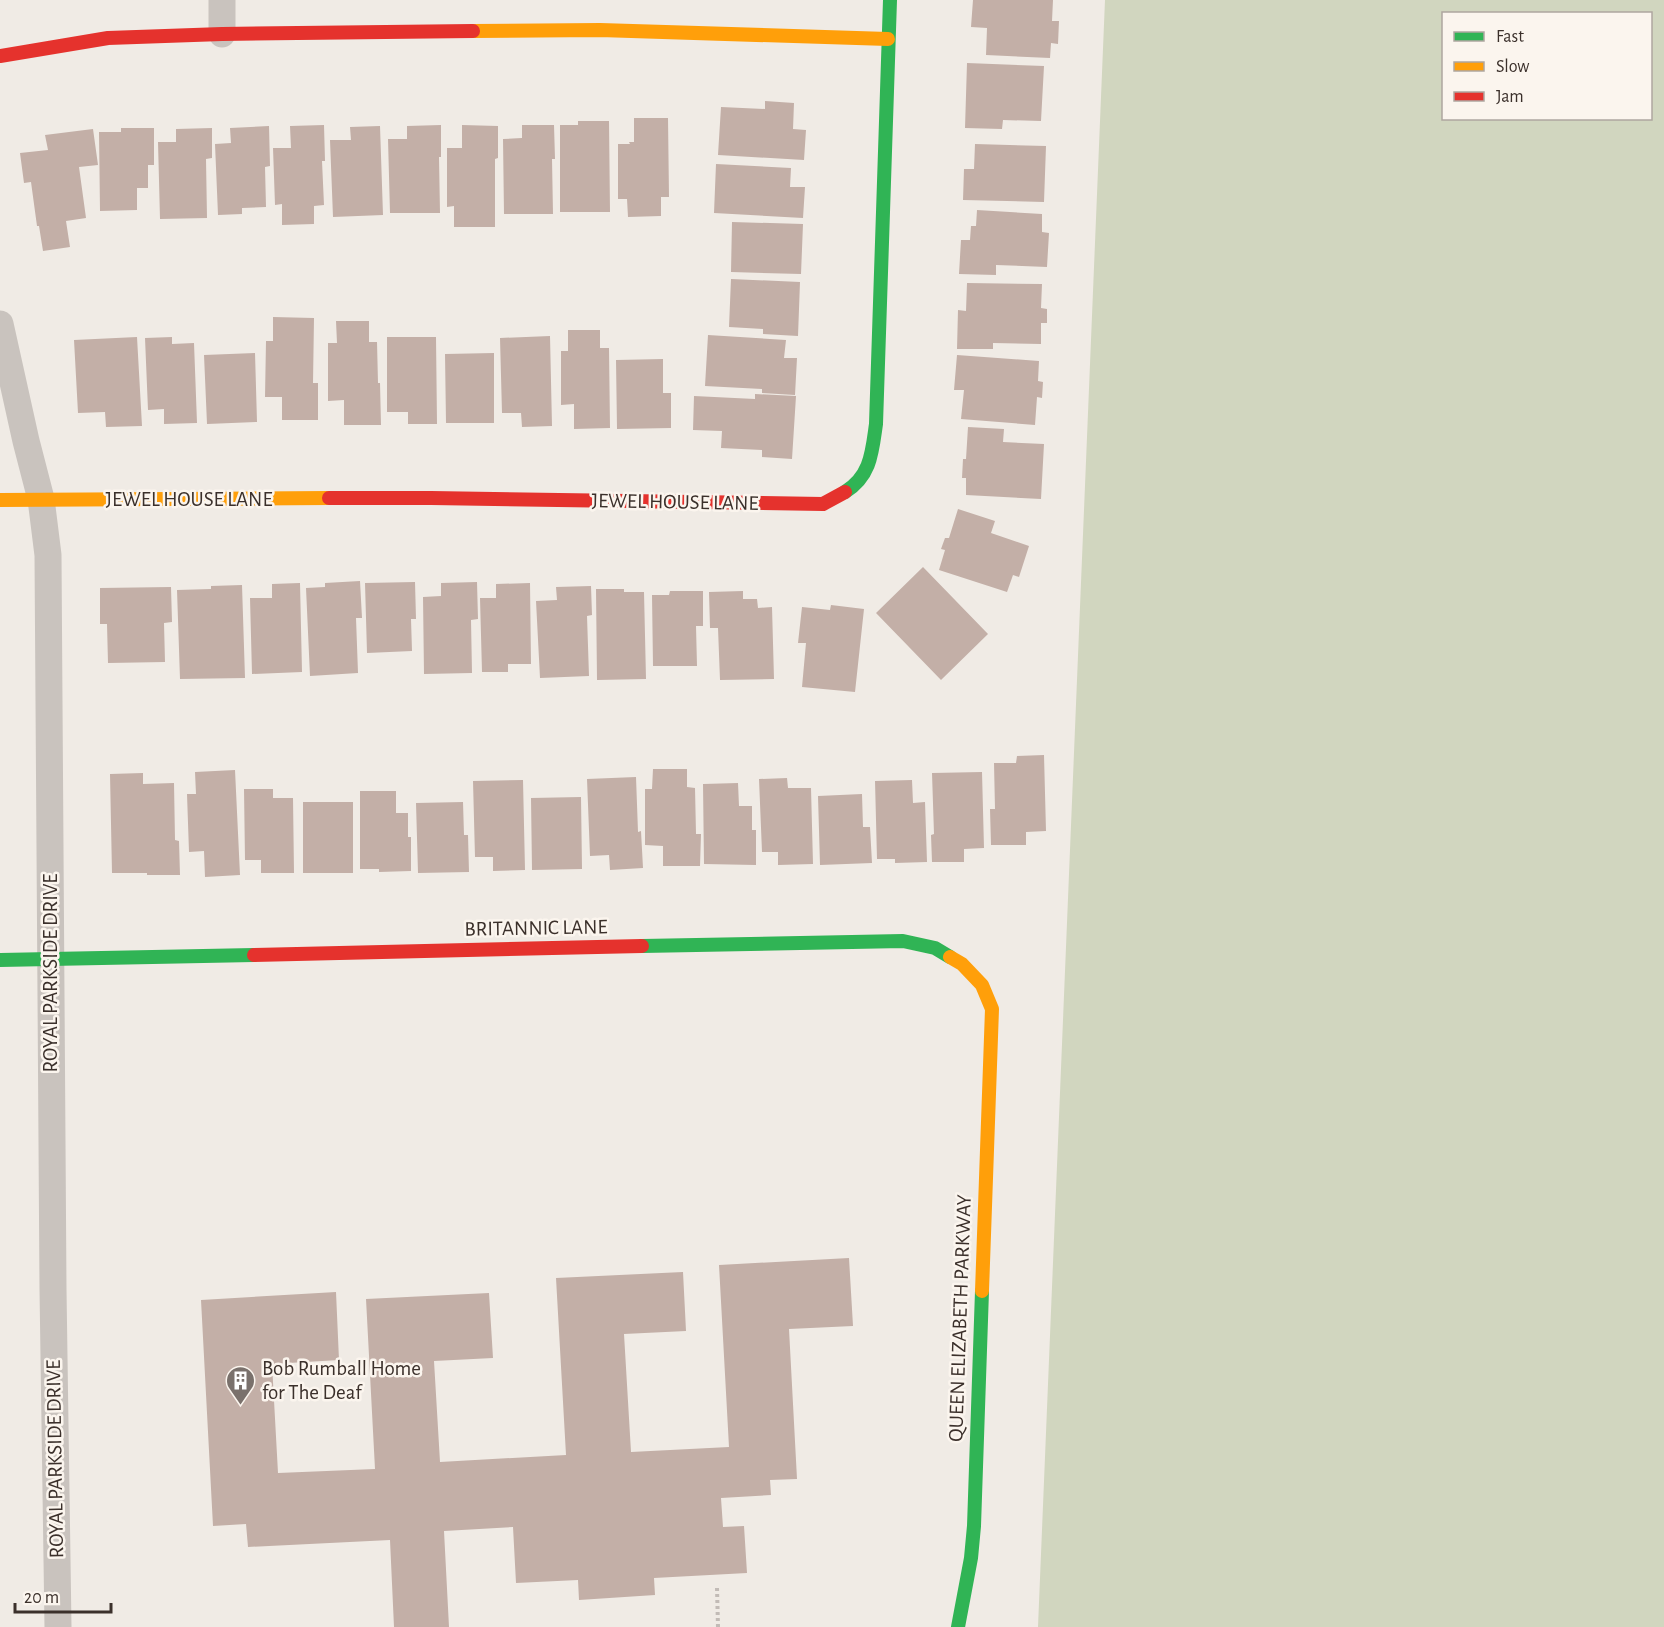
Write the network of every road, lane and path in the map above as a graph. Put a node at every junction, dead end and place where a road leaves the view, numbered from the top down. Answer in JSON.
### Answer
{"nodes":[{"id":1,"x":222,"y":0,"type":"edge"},
{"id":2,"x":890,"y":0,"type":"edge"},
{"id":3,"x":222,"y":34,"type":"junction"},
{"id":4,"x":888,"y":39,"type":"junction"},
{"id":5,"x":0,"y":56,"type":"edge"},
{"id":6,"x":0,"y":324,"type":"edge"},
{"id":7,"x":41,"y":499,"type":"junction"},
{"id":8,"x":0,"y":500,"type":"edge"},
{"id":9,"x":50,"y":959,"type":"junction"},
{"id":10,"x":0,"y":960,"type":"edge"},
{"id":11,"x":992,"y":1009,"type":"joint"},
{"id":12,"x":717,"y":1588,"type":"dead end"},
{"id":13,"x":58,"y":1627,"type":"edge"},
{"id":14,"x":718,"y":1627,"type":"edge"},
{"id":15,"x":958,"y":1627,"type":"edge"}],
"edges":[{"from":1,"to":3,"type":"street"},
{"from":2,"to":4,"type":"street","name":"JEWEL HOUSE LANE"},
{"from":3,"to":4,"type":"street"},
{"from":3,"to":5,"type":"street"},
{"from":4,"to":7,"type":"street","name":"JEWEL HOUSE LANE"},
{"from":6,"to":7,"type":"street","name":"ROYAL PARKSIDE DRIVE"},
{"from":7,"to":8,"type":"street","name":"JEWEL HOUSE LANE"},
{"from":7,"to":9,"type":"street","name":"ROYAL PARKSIDE DRIVE"},
{"from":9,"to":10,"type":"street","name":"BRITANNIC LANE"},
{"from":9,"to":11,"type":"street","name":"BRITANNIC LANE"},
{"from":9,"to":13,"type":"street","name":"ROYAL PARKSIDE DRIVE"},
{"from":11,"to":15,"type":"street","name":"QUEEN ELIZABETH PARKWAY"},
{"from":12,"to":14,"type":"path"}]}
